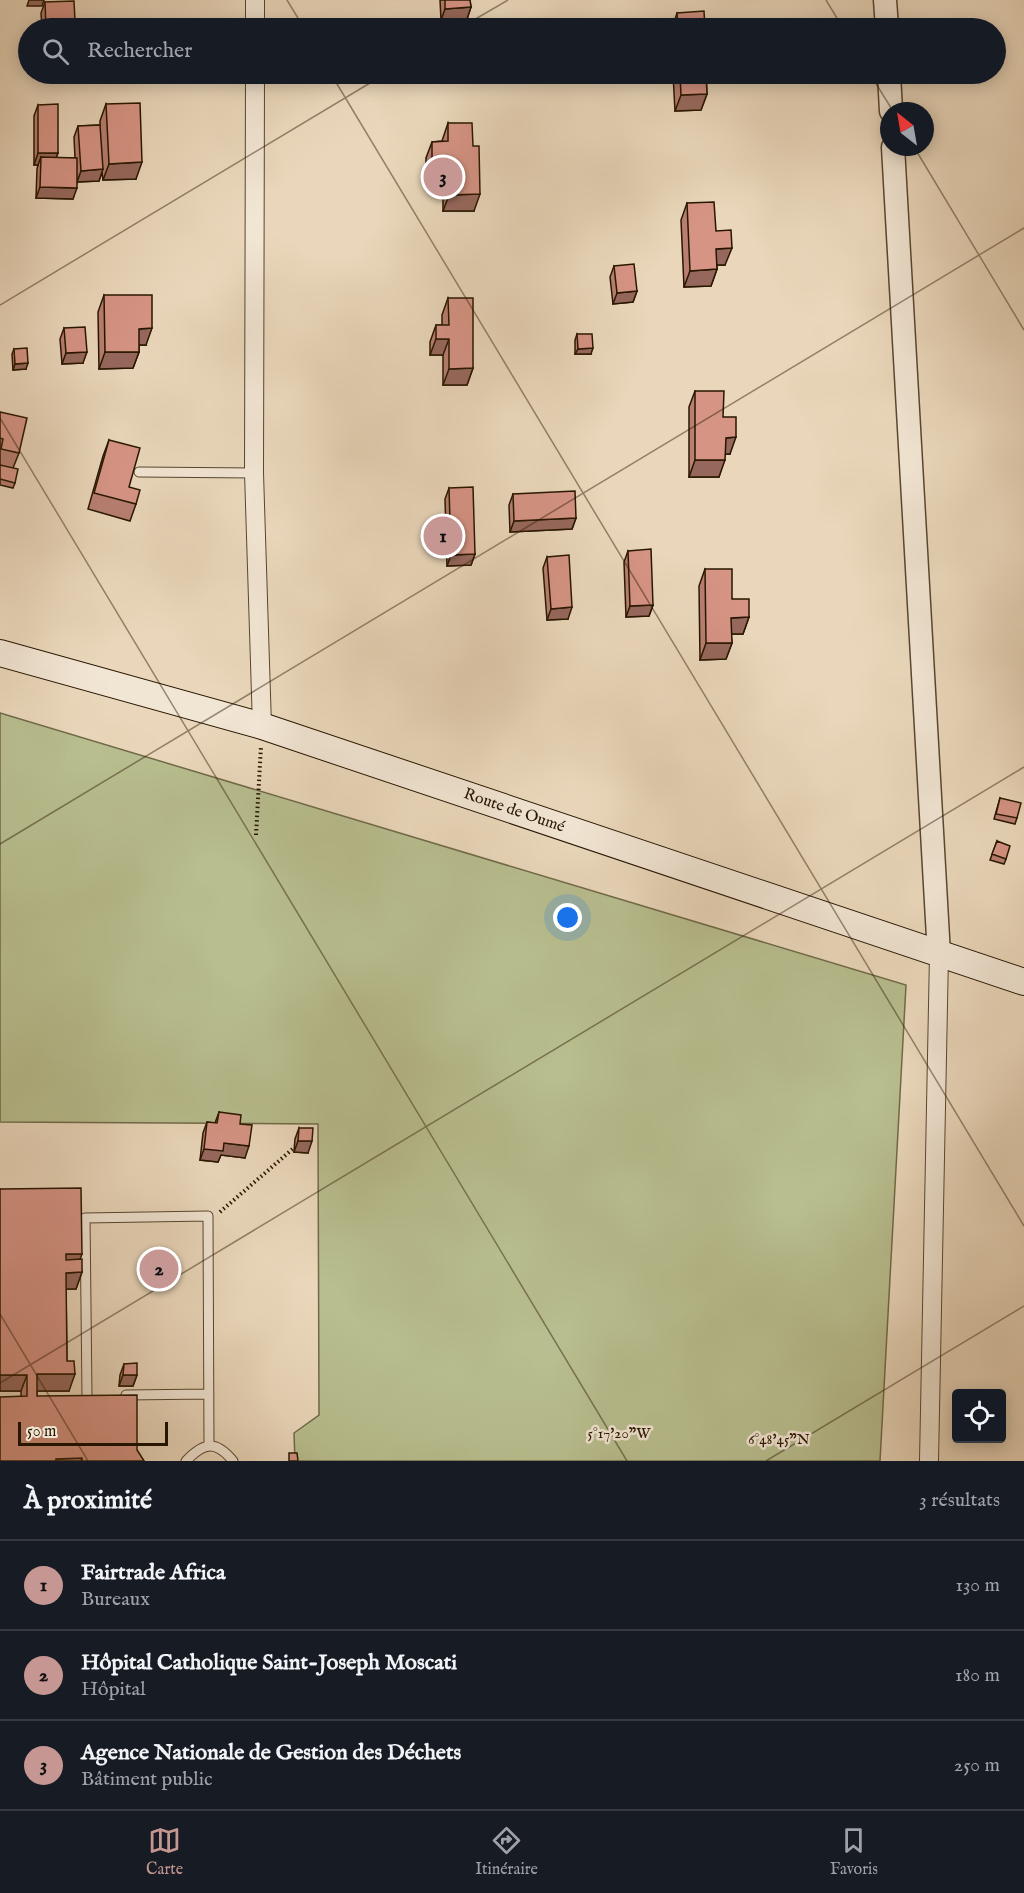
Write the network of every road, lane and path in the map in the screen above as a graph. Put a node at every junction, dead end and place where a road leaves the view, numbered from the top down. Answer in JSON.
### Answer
{"nodes":[{"id":1,"x":255,"y":0,"type":"edge"},
{"id":2,"x":885,"y":0,"type":"edge"},
{"id":3,"x":255,"y":18,"type":"edge"},
{"id":4,"x":886,"y":18,"type":"edge"},
{"id":5,"x":255,"y":84,"type":"edge"},
{"id":6,"x":890,"y":84,"type":"edge"},
{"id":7,"x":891,"y":102,"type":"edge"},
{"id":8,"x":894,"y":156,"type":"edge"},
{"id":9,"x":139,"y":472,"type":"edge"},
{"id":10,"x":254,"y":473,"type":"junction"},
{"id":11,"x":0,"y":653,"type":"edge"},
{"id":12,"x":262,"y":726,"type":"junction"},
{"id":13,"x":256,"y":836,"type":"dead end"},
{"id":14,"x":939,"y":955,"type":"junction"},
{"id":15,"x":1024,"y":982,"type":"edge"},
{"id":16,"x":295,"y":1147,"type":"dead end"},
{"id":17,"x":208,"y":1223,"type":"junction"},
{"id":18,"x":209,"y":1394,"type":"junction"},
{"id":19,"x":98,"y":1395,"type":"edge"},
{"id":20,"x":120,"y":1395,"type":"edge"},
{"id":21,"x":76,"y":1396,"type":"edge"},
{"id":22,"x":87,"y":1396,"type":"junction"},
{"id":23,"x":209,"y":1445,"type":"junction"},
{"id":24,"x":186,"y":1461,"type":"edge"},
{"id":25,"x":233,"y":1461,"type":"edge"},
{"id":26,"x":929,"y":1461,"type":"edge"}],
"edges":[{"from":1,"to":3,"type":"street"},
{"from":2,"to":4,"type":"street"},
{"from":5,"to":10,"type":"street"},
{"from":6,"to":7,"type":"street"},
{"from":8,"to":14,"type":"street"},
{"from":9,"to":10,"type":"lane"},
{"from":10,"to":12,"type":"street"},
{"from":11,"to":12,"type":"main road","name":"Route de Oumé"},
{"from":12,"to":13,"type":"path"},
{"from":12,"to":14,"type":"main road","name":"Route de Oumé"},
{"from":14,"to":15,"type":"main road","name":"Route de Oumé"},
{"from":14,"to":26,"type":"street"},
{"from":16,"to":17,"type":"path"},
{"from":17,"to":18,"type":"lane"},
{"from":17,"to":22,"type":"lane"},
{"from":18,"to":20,"type":"lane"},
{"from":18,"to":23,"type":"lane"},
{"from":19,"to":22,"type":"lane"},
{"from":21,"to":22,"type":"lane"},
{"from":23,"to":24,"type":"lane"},
{"from":23,"to":25,"type":"lane"}]}
